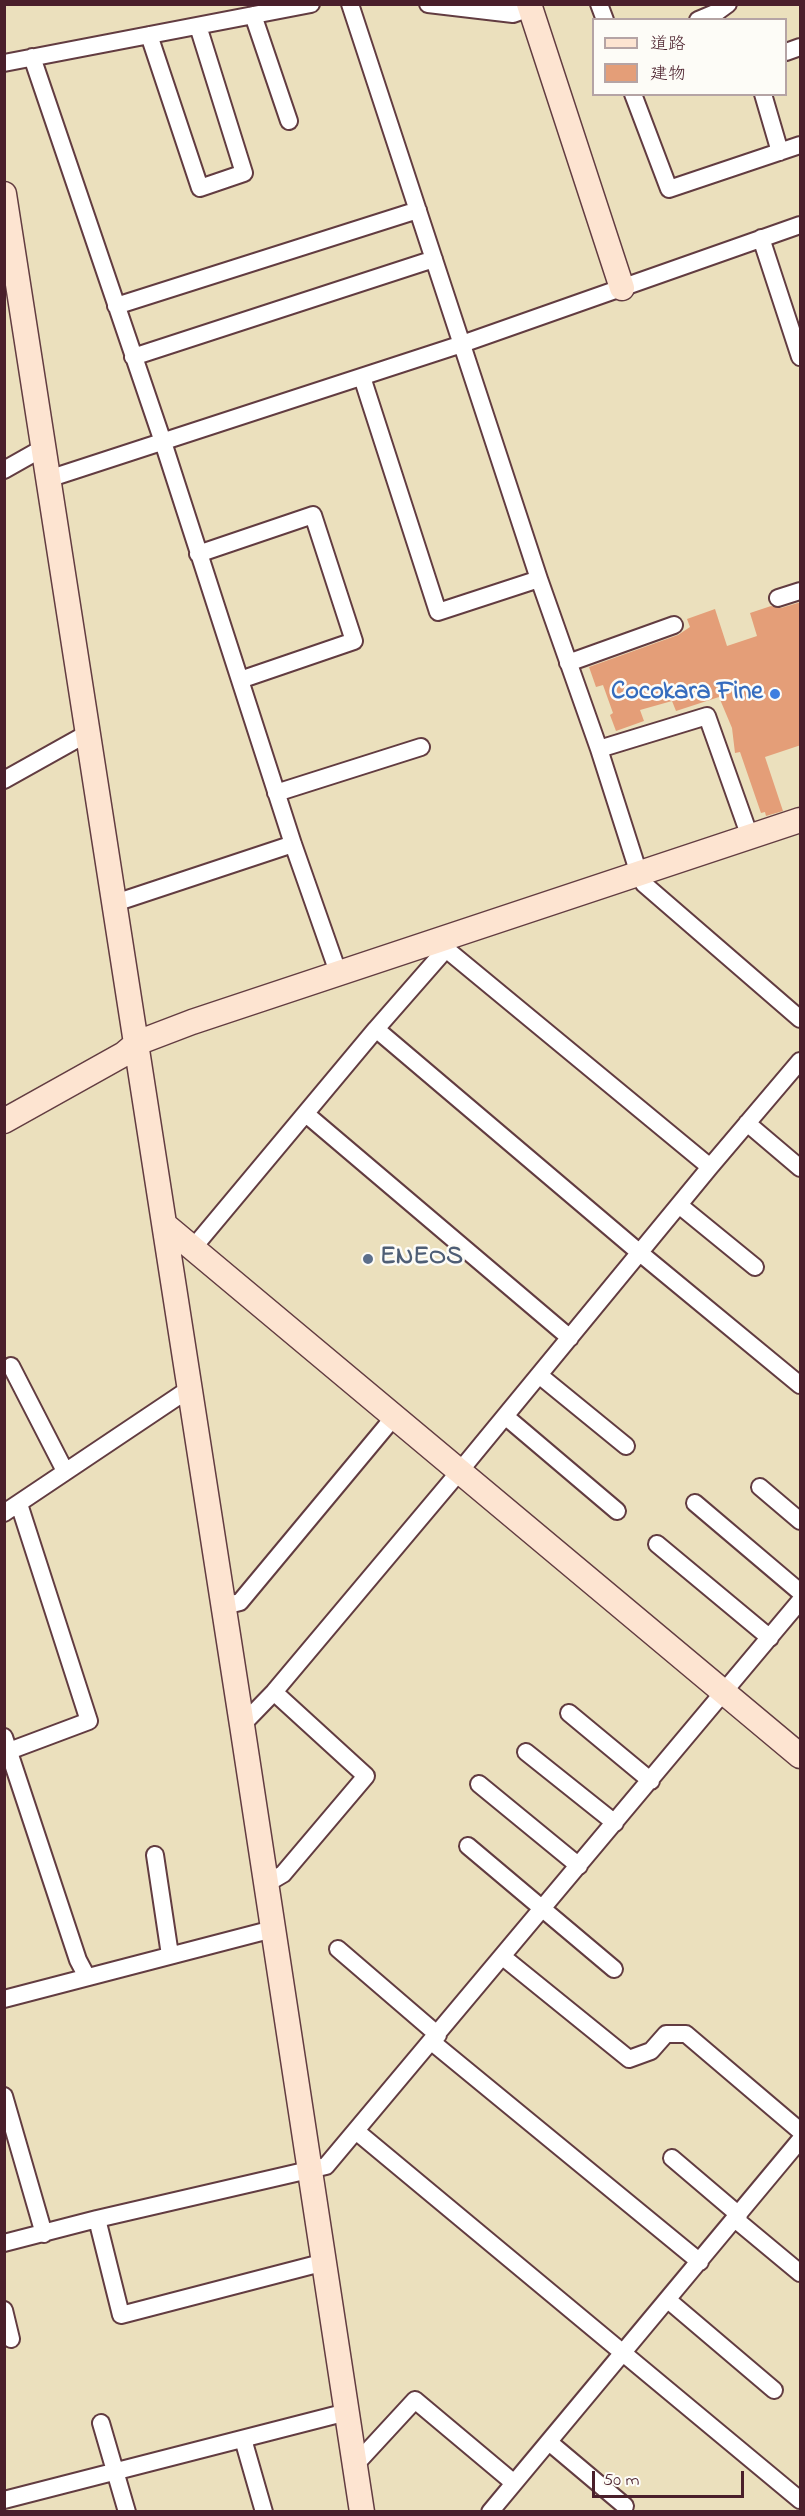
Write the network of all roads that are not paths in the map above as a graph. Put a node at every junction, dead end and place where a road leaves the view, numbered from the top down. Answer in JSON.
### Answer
{"nodes":[{"id":1,"x":311,"y":4,"type":"edge"},
{"id":2,"x":350,"y":4,"type":"edge"},
{"id":3,"x":428,"y":4,"type":"edge"},
{"id":4,"x":533,"y":6,"type":"edge"},
{"id":5,"x":726,"y":11,"type":"edge"},
{"id":6,"x":253,"y":15,"type":"junction"},
{"id":7,"x":704,"y":18,"type":"edge"},
{"id":8,"x":198,"y":26,"type":"junction"},
{"id":9,"x":149,"y":35,"type":"junction"},
{"id":10,"x":32,"y":57,"type":"junction"},
{"id":11,"x":4,"y":63,"type":"edge"},
{"id":12,"x":634,"y":96,"type":"edge"},
{"id":13,"x":764,"y":96,"type":"edge"},
{"id":14,"x":289,"y":121,"type":"dead end"},
{"id":15,"x":801,"y":145,"type":"edge"},
{"id":16,"x":780,"y":152,"type":"junction"},
{"id":17,"x":4,"y":194,"type":"edge"},
{"id":18,"x":418,"y":210,"type":"junction"},
{"id":19,"x":801,"y":225,"type":"edge"},
{"id":20,"x":760,"y":238,"type":"junction"},
{"id":21,"x":434,"y":259,"type":"junction"},
{"id":22,"x":622,"y":288,"type":"junction"},
{"id":23,"x":116,"y":306,"type":"junction"},
{"id":24,"x":462,"y":344,"type":"junction"},
{"id":25,"x":133,"y":357,"type":"junction"},
{"id":26,"x":801,"y":357,"type":"edge"},
{"id":27,"x":362,"y":377,"type":"junction"},
{"id":28,"x":163,"y":442,"type":"junction"},
{"id":29,"x":43,"y":448,"type":"junction"},
{"id":30,"x":4,"y":470,"type":"edge"},
{"id":31,"x":48,"y":479,"type":"junction"},
{"id":32,"x":198,"y":554,"type":"junction"},
{"id":33,"x":539,"y":579,"type":"junction"},
{"id":34,"x":801,"y":591,"type":"edge"},
{"id":35,"x":778,"y":598,"type":"dead end"},
{"id":36,"x":674,"y":625,"type":"dead end"},
{"id":37,"x":568,"y":663,"type":"junction"},
{"id":38,"x":240,"y":680,"type":"junction"},
{"id":39,"x":88,"y":733,"type":"junction"},
{"id":40,"x":421,"y":747,"type":"dead end"},
{"id":41,"x":599,"y":749,"type":"junction"},
{"id":42,"x":4,"y":780,"type":"edge"},
{"id":43,"x":276,"y":793,"type":"junction"},
{"id":44,"x":801,"y":820,"type":"edge"},
{"id":45,"x":750,"y":837,"type":"junction"},
{"id":46,"x":293,"y":844,"type":"junction"},
{"id":47,"x":639,"y":874,"type":"junction"},
{"id":48,"x":115,"y":903,"type":"junction"},
{"id":49,"x":445,"y":944,"type":"junction"},
{"id":50,"x":339,"y":975,"type":"junction"},
{"id":51,"x":801,"y":1019,"type":"edge"},
{"id":52,"x":376,"y":1029,"type":"junction"},
{"id":53,"x":136,"y":1043,"type":"junction"},
{"id":54,"x":801,"y":1061,"type":"edge"},
{"id":55,"x":7,"y":1113,"type":"edge"},
{"id":56,"x":306,"y":1114,"type":"junction"},
{"id":57,"x":747,"y":1123,"type":"junction"},
{"id":58,"x":710,"y":1167,"type":"junction"},
{"id":59,"x":801,"y":1168,"type":"edge"},
{"id":60,"x":680,"y":1205,"type":"junction"},
{"id":61,"x":165,"y":1225,"type":"junction"},
{"id":62,"x":193,"y":1248,"type":"junction"},
{"id":63,"x":640,"y":1253,"type":"junction"},
{"id":64,"x":755,"y":1267,"type":"dead end"},
{"id":65,"x":570,"y":1338,"type":"junction"},
{"id":66,"x":11,"y":1366,"type":"dead end"},
{"id":67,"x":539,"y":1375,"type":"junction"},
{"id":68,"x":801,"y":1385,"type":"edge"},
{"id":69,"x":189,"y":1389,"type":"junction"},
{"id":70,"x":505,"y":1416,"type":"junction"},
{"id":71,"x":394,"y":1417,"type":"junction"},
{"id":72,"x":626,"y":1446,"type":"dead end"},
{"id":73,"x":65,"y":1472,"type":"junction"},
{"id":74,"x":459,"y":1472,"type":"junction"},
{"id":75,"x":760,"y":1487,"type":"dead end"},
{"id":76,"x":695,"y":1503,"type":"dead end"},
{"id":77,"x":11,"y":1508,"type":"edge"},
{"id":78,"x":617,"y":1511,"type":"dead end"},
{"id":79,"x":801,"y":1521,"type":"edge"},
{"id":80,"x":657,"y":1544,"type":"dead end"},
{"id":81,"x":801,"y":1592,"type":"edge"},
{"id":82,"x":801,"y":1601,"type":"edge"},
{"id":83,"x":224,"y":1606,"type":"junction"},
{"id":84,"x":770,"y":1638,"type":"junction"},
{"id":85,"x":274,"y":1692,"type":"junction"},
{"id":86,"x":725,"y":1692,"type":"junction"},
{"id":87,"x":569,"y":1713,"type":"dead end"},
{"id":88,"x":242,"y":1725,"type":"junction"},
{"id":89,"x":7,"y":1744,"type":"edge"},
{"id":90,"x":526,"y":1752,"type":"dead end"},
{"id":91,"x":801,"y":1756,"type":"edge"},
{"id":92,"x":651,"y":1781,"type":"junction"},
{"id":93,"x":479,"y":1784,"type":"dead end"},
{"id":94,"x":615,"y":1823,"type":"junction"},
{"id":95,"x":468,"y":1846,"type":"dead end"},
{"id":96,"x":155,"y":1855,"type":"dead end"},
{"id":97,"x":579,"y":1866,"type":"junction"},
{"id":98,"x":266,"y":1884,"type":"junction"},
{"id":99,"x":544,"y":1908,"type":"junction"},
{"id":100,"x":273,"y":1929,"type":"junction"},
{"id":101,"x":338,"y":1949,"type":"dead end"},
{"id":102,"x":170,"y":1955,"type":"junction"},
{"id":103,"x":503,"y":1957,"type":"junction"},
{"id":104,"x":615,"y":1969,"type":"dead end"},
{"id":105,"x":87,"y":1977,"type":"junction"},
{"id":106,"x":4,"y":2000,"type":"edge"},
{"id":107,"x":435,"y":2038,"type":"junction"},
{"id":108,"x":4,"y":2096,"type":"edge"},
{"id":109,"x":356,"y":2131,"type":"junction"},
{"id":110,"x":801,"y":2131,"type":"edge"},
{"id":111,"x":801,"y":2140,"type":"edge"},
{"id":112,"x":672,"y":2158,"type":"dead end"},
{"id":113,"x":310,"y":2171,"type":"junction"},
{"id":114,"x":737,"y":2217,"type":"junction"},
{"id":115,"x":97,"y":2219,"type":"junction"},
{"id":116,"x":44,"y":2234,"type":"junction"},
{"id":117,"x":4,"y":2243,"type":"edge"},
{"id":118,"x":324,"y":2262,"type":"junction"},
{"id":119,"x":700,"y":2262,"type":"junction"},
{"id":120,"x":801,"y":2273,"type":"edge"},
{"id":121,"x":668,"y":2300,"type":"junction"},
{"id":122,"x":4,"y":2310,"type":"edge"},
{"id":123,"x":11,"y":2339,"type":"dead end"},
{"id":124,"x":624,"y":2353,"type":"junction"},
{"id":125,"x":774,"y":2390,"type":"dead end"},
{"id":126,"x":347,"y":2412,"type":"junction"},
{"id":127,"x":101,"y":2423,"type":"dead end"},
{"id":128,"x":243,"y":2439,"type":"junction"},
{"id":129,"x":549,"y":2442,"type":"junction"},
{"id":130,"x":355,"y":2465,"type":"junction"},
{"id":131,"x":115,"y":2471,"type":"junction"},
{"id":132,"x":514,"y":2483,"type":"junction"},
{"id":133,"x":801,"y":2500,"type":"edge"},
{"id":134,"x":10,"y":2503,"type":"edge"},
{"id":135,"x":625,"y":2506,"type":"dead end"},
{"id":136,"x":127,"y":2511,"type":"edge"},
{"id":137,"x":264,"y":2511,"type":"edge"},
{"id":138,"x":362,"y":2511,"type":"edge"},
{"id":139,"x":490,"y":2511,"type":"edge"}],
"edges":[{"from":1,"to":6,"type":"street"},
{"from":2,"to":18,"type":"street"},
{"from":3,"to":4,"type":"street"},
{"from":4,"to":22,"type":"street"},
{"from":5,"to":7,"type":"street"},
{"from":6,"to":8,"type":"street"},
{"from":6,"to":14,"type":"street"},
{"from":8,"to":9,"type":"street"},
{"from":8,"to":9,"type":"street"},
{"from":9,"to":10,"type":"street"},
{"from":10,"to":11,"type":"street"},
{"from":10,"to":23,"type":"street"},
{"from":12,"to":16,"type":"street"},
{"from":13,"to":16,"type":"street"},
{"from":15,"to":16,"type":"street"},
{"from":17,"to":29,"type":"street"},
{"from":18,"to":21,"type":"street"},
{"from":18,"to":23,"type":"street"},
{"from":19,"to":20,"type":"street"},
{"from":20,"to":22,"type":"street"},
{"from":20,"to":26,"type":"street"},
{"from":21,"to":24,"type":"street"},
{"from":21,"to":25,"type":"street"},
{"from":22,"to":24,"type":"street"},
{"from":23,"to":25,"type":"street"},
{"from":24,"to":27,"type":"street"},
{"from":24,"to":33,"type":"street"},
{"from":25,"to":28,"type":"street"},
{"from":27,"to":28,"type":"street"},
{"from":27,"to":33,"type":"street"},
{"from":28,"to":31,"type":"street"},
{"from":28,"to":32,"type":"street"},
{"from":29,"to":30,"type":"street"},
{"from":29,"to":31,"type":"street"},
{"from":31,"to":39,"type":"street"},
{"from":32,"to":38,"type":"street"},
{"from":32,"to":38,"type":"street"},
{"from":33,"to":37,"type":"street"},
{"from":34,"to":35,"type":"street"},
{"from":36,"to":37,"type":"street"},
{"from":37,"to":41,"type":"street"},
{"from":38,"to":43,"type":"street"},
{"from":39,"to":42,"type":"street"},
{"from":39,"to":48,"type":"street"},
{"from":40,"to":43,"type":"street"},
{"from":41,"to":45,"type":"street"},
{"from":41,"to":47,"type":"street"},
{"from":43,"to":46,"type":"street"},
{"from":44,"to":45,"type":"street"},
{"from":45,"to":47,"type":"street"},
{"from":46,"to":48,"type":"street"},
{"from":46,"to":50,"type":"street"},
{"from":47,"to":49,"type":"street"},
{"from":47,"to":51,"type":"street"},
{"from":48,"to":53,"type":"street"},
{"from":49,"to":50,"type":"street"},
{"from":49,"to":52,"type":"street"},
{"from":49,"to":58,"type":"street"},
{"from":50,"to":53,"type":"street"},
{"from":52,"to":56,"type":"street"},
{"from":52,"to":63,"type":"street"},
{"from":53,"to":55,"type":"street"},
{"from":53,"to":61,"type":"street"},
{"from":54,"to":57,"type":"street"},
{"from":56,"to":62,"type":"street"},
{"from":56,"to":65,"type":"street"},
{"from":57,"to":58,"type":"street"},
{"from":57,"to":59,"type":"street"},
{"from":58,"to":60,"type":"street"},
{"from":60,"to":63,"type":"street"},
{"from":60,"to":64,"type":"street"},
{"from":61,"to":62,"type":"street"},
{"from":61,"to":69,"type":"street"},
{"from":62,"to":71,"type":"street"},
{"from":63,"to":65,"type":"street"},
{"from":63,"to":68,"type":"street"},
{"from":65,"to":67,"type":"street"},
{"from":66,"to":73,"type":"street"},
{"from":67,"to":70,"type":"street"},
{"from":67,"to":72,"type":"street"},
{"from":69,"to":73,"type":"street"},
{"from":69,"to":83,"type":"street"},
{"from":70,"to":74,"type":"street"},
{"from":70,"to":78,"type":"street"},
{"from":71,"to":74,"type":"street"},
{"from":71,"to":83,"type":"street"},
{"from":73,"to":77,"type":"street"},
{"from":74,"to":85,"type":"street"},
{"from":74,"to":86,"type":"street"},
{"from":75,"to":79,"type":"street"},
{"from":76,"to":81,"type":"street"},
{"from":77,"to":89,"type":"street"},
{"from":80,"to":84,"type":"street"},
{"from":82,"to":84,"type":"street"},
{"from":83,"to":88,"type":"street"},
{"from":84,"to":86,"type":"street"},
{"from":85,"to":88,"type":"street"},
{"from":85,"to":98,"type":"street"},
{"from":86,"to":91,"type":"street"},
{"from":86,"to":92,"type":"street"},
{"from":87,"to":92,"type":"street"},
{"from":88,"to":98,"type":"street"},
{"from":89,"to":105,"type":"street"},
{"from":90,"to":94,"type":"street"},
{"from":92,"to":94,"type":"street"},
{"from":93,"to":97,"type":"street"},
{"from":94,"to":97,"type":"street"},
{"from":95,"to":99,"type":"street"},
{"from":96,"to":102,"type":"street"},
{"from":97,"to":99,"type":"street"},
{"from":98,"to":100,"type":"street"},
{"from":99,"to":103,"type":"street"},
{"from":99,"to":104,"type":"street"},
{"from":100,"to":102,"type":"street"},
{"from":100,"to":113,"type":"street"},
{"from":101,"to":107,"type":"street"},
{"from":102,"to":105,"type":"street"},
{"from":103,"to":107,"type":"street"},
{"from":103,"to":110,"type":"street"},
{"from":105,"to":106,"type":"street"},
{"from":107,"to":109,"type":"street"},
{"from":107,"to":119,"type":"street"},
{"from":108,"to":116,"type":"street"},
{"from":109,"to":113,"type":"street"},
{"from":109,"to":124,"type":"street"},
{"from":111,"to":114,"type":"street"},
{"from":112,"to":114,"type":"street"},
{"from":113,"to":115,"type":"street"},
{"from":113,"to":118,"type":"street"},
{"from":114,"to":119,"type":"street"},
{"from":114,"to":120,"type":"street"},
{"from":115,"to":116,"type":"street"},
{"from":115,"to":118,"type":"street"},
{"from":116,"to":117,"type":"street"},
{"from":118,"to":126,"type":"street"},
{"from":119,"to":121,"type":"street"},
{"from":121,"to":124,"type":"street"},
{"from":121,"to":125,"type":"street"},
{"from":122,"to":123,"type":"street"},
{"from":124,"to":129,"type":"street"},
{"from":124,"to":133,"type":"street"},
{"from":126,"to":128,"type":"street"},
{"from":126,"to":130,"type":"street"},
{"from":127,"to":131,"type":"street"},
{"from":128,"to":131,"type":"street"},
{"from":128,"to":137,"type":"street"},
{"from":129,"to":132,"type":"street"},
{"from":129,"to":135,"type":"street"},
{"from":130,"to":132,"type":"street"},
{"from":130,"to":138,"type":"street"},
{"from":131,"to":134,"type":"street"},
{"from":131,"to":136,"type":"street"},
{"from":132,"to":139,"type":"street"}]}
